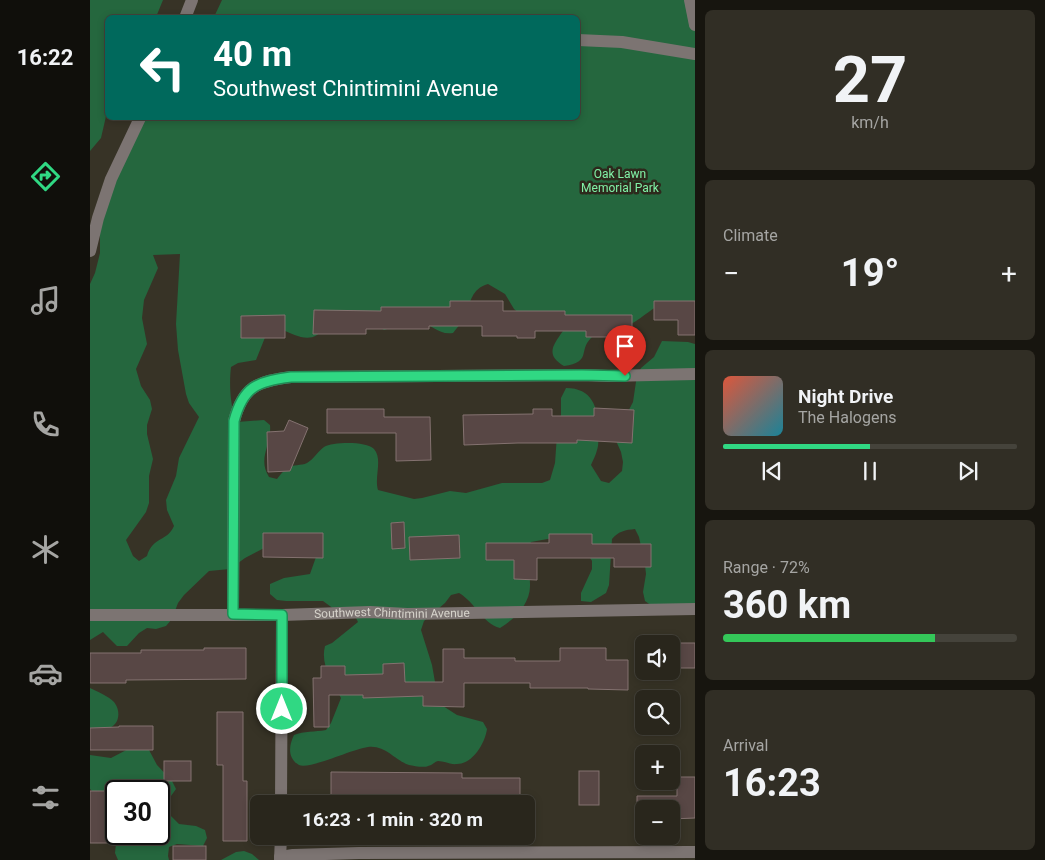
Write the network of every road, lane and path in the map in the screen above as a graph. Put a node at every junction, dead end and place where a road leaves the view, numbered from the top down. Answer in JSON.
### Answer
{"nodes":[{"id":1,"x":192,"y":0,"type":"edge"},
{"id":2,"x":690,"y":0,"type":"edge"},
{"id":3,"x":185,"y":15,"type":"edge"},
{"id":4,"x":695,"y":25,"type":"edge"},
{"id":5,"x":580,"y":40,"type":"edge"},
{"id":6,"x":695,"y":54,"type":"edge"},
{"id":7,"x":139,"y":120,"type":"edge"},
{"id":8,"x":90,"y":251,"type":"edge"},
{"id":9,"x":695,"y":374,"type":"edge"},
{"id":10,"x":695,"y":609,"type":"edge"},
{"id":11,"x":233,"y":614,"type":"junction"},
{"id":12,"x":90,"y":615,"type":"edge"},
{"id":13,"x":282,"y":615,"type":"junction"},
{"id":14,"x":281,"y":795,"type":"edge"},
{"id":15,"x":280,"y":845,"type":"edge"},
{"id":16,"x":695,"y":852,"type":"edge"},
{"id":17,"x":280,"y":858,"type":"edge"}],
"edges":[{"from":1,"to":3,"type":"street"},
{"from":2,"to":4,"type":"street"},
{"from":5,"to":6,"type":"street"},
{"from":7,"to":8,"type":"street"},
{"from":9,"to":11,"type":"street"},
{"from":10,"to":13,"type":"street","name":"Southwest Chintimini Avenue"},
{"from":11,"to":12,"type":"street","name":"Southwest Chintimini Avenue"},
{"from":11,"to":13,"type":"street","name":"Southwest Chintimini Avenue"},
{"from":13,"to":14,"type":"street"},
{"from":15,"to":17,"type":"street"},
{"from":16,"to":17,"type":"street"}]}
